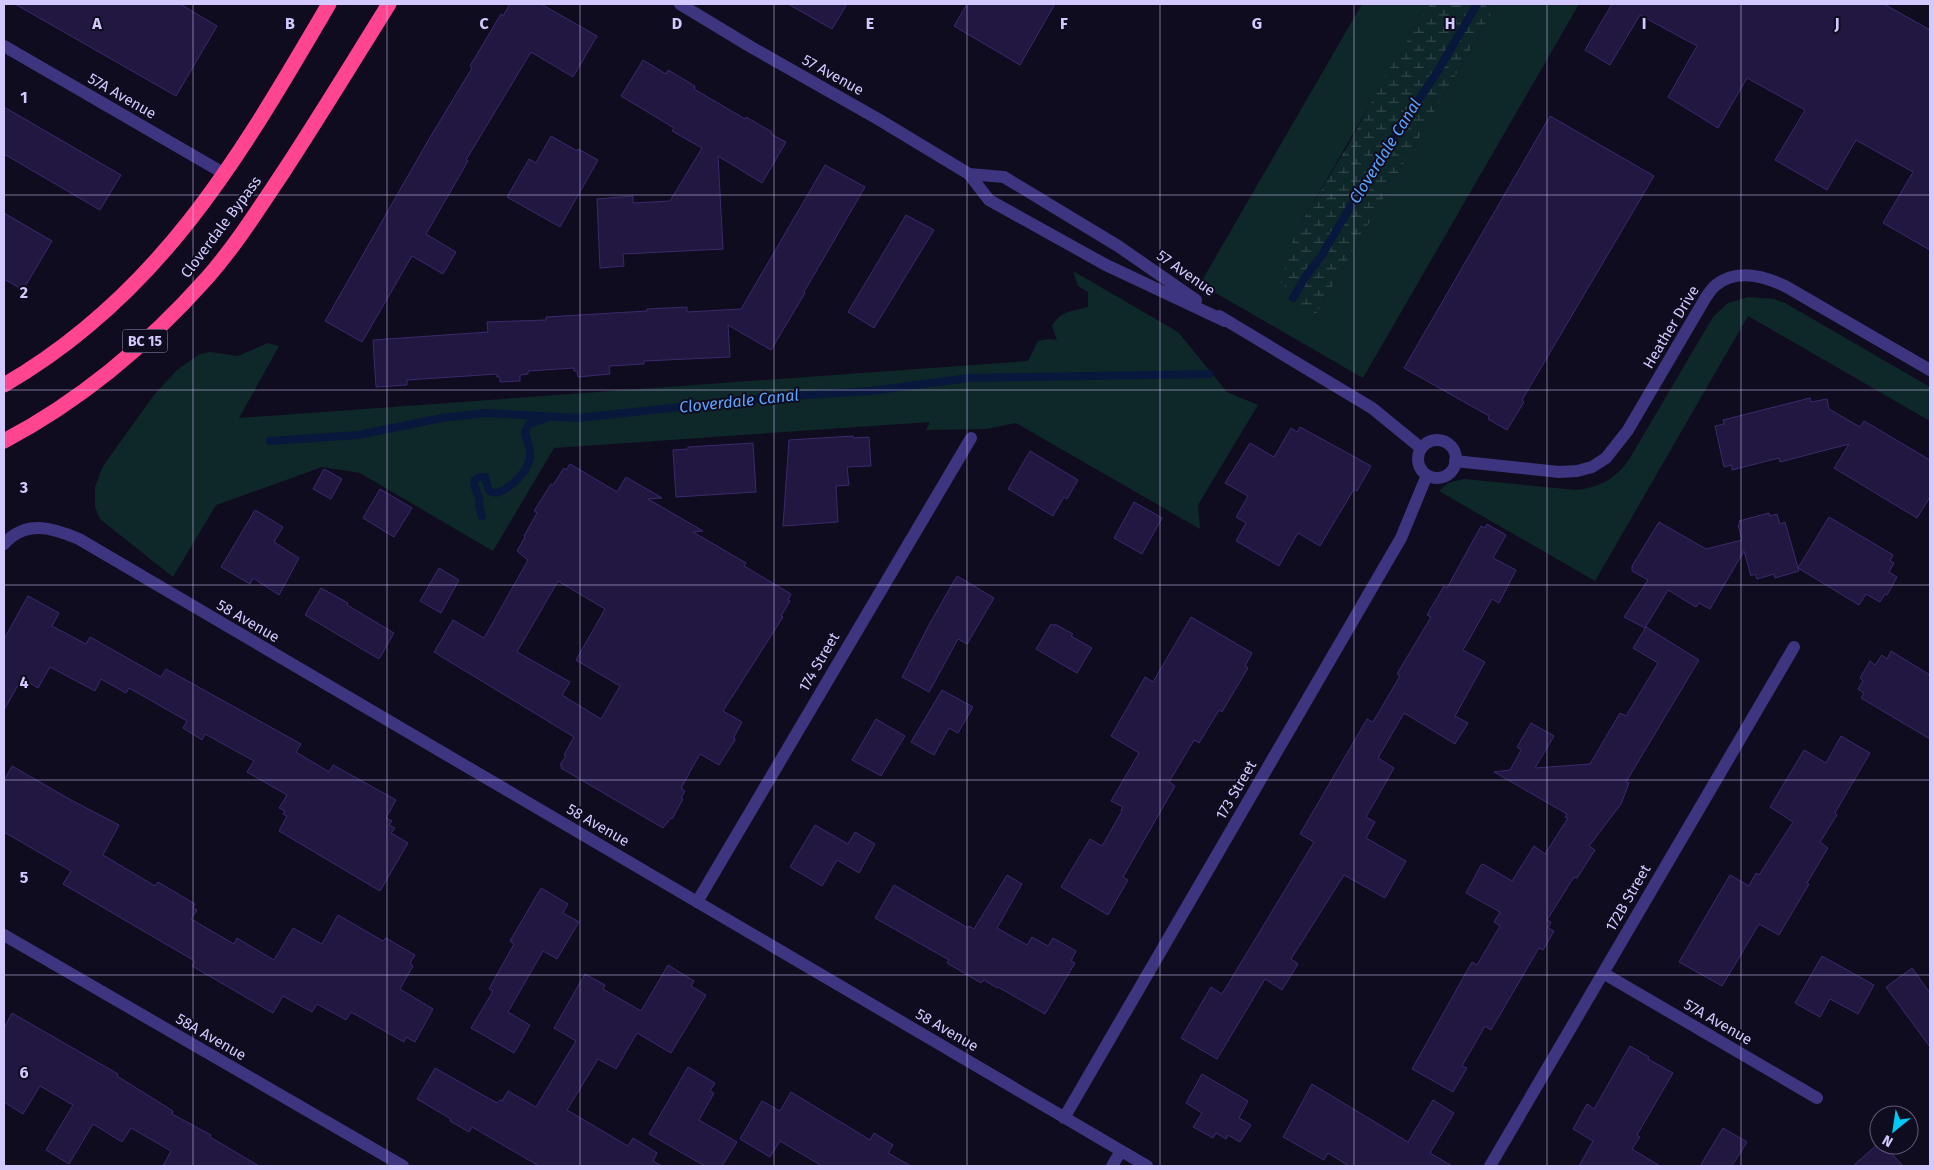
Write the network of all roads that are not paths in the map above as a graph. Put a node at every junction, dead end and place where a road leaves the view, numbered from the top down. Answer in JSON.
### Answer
{"nodes":[{"id":1,"x":329,"y":4,"type":"edge"},
{"id":2,"x":389,"y":4,"type":"edge"},
{"id":3,"x":680,"y":4,"type":"edge"},
{"id":4,"x":4,"y":46,"type":"edge"},
{"id":5,"x":225,"y":174,"type":"junction"},
{"id":6,"x":969,"y":174,"type":"junction"},
{"id":7,"x":1225,"y":321,"type":"junction"},
{"id":8,"x":1930,"y":370,"type":"edge"},
{"id":9,"x":4,"y":385,"type":"edge"},
{"id":10,"x":971,"y":438,"type":"dead end"},
{"id":11,"x":4,"y":441,"type":"edge"},
{"id":12,"x":1421,"y":448,"type":"junction"},
{"id":13,"x":1455,"y":461,"type":"junction"},
{"id":14,"x":1427,"y":475,"type":"junction"},
{"id":15,"x":4,"y":544,"type":"edge"},
{"id":16,"x":1794,"y":647,"type":"dead end"},
{"id":17,"x":697,"y":902,"type":"junction"},
{"id":18,"x":4,"y":935,"type":"edge"},
{"id":19,"x":1602,"y":973,"type":"junction"},
{"id":20,"x":1817,"y":1098,"type":"dead end"},
{"id":21,"x":1064,"y":1118,"type":"junction"},
{"id":22,"x":1121,"y":1151,"type":"junction"},
{"id":23,"x":403,"y":1166,"type":"edge"},
{"id":24,"x":1112,"y":1166,"type":"edge"},
{"id":25,"x":1147,"y":1166,"type":"edge"},
{"id":26,"x":1490,"y":1166,"type":"edge"}],
"edges":[{"from":1,"to":5,"type":"highway","name":"Cloverdale Bypass"},
{"from":2,"to":11,"type":"highway","name":"Cloverdale Bypass","number":"BC 15"},
{"from":3,"to":6,"type":"street","name":"57 Avenue"},
{"from":4,"to":5,"type":"street","name":"57A Avenue"},
{"from":5,"to":9,"type":"highway","name":"Cloverdale Bypass"},
{"from":6,"to":7,"type":"street","name":"57 Avenue"},
{"from":6,"to":7,"type":"street","name":"57 Avenue"},
{"from":7,"to":12,"type":"street","name":"57 Avenue"},
{"from":8,"to":13,"type":"street","name":"Heather Drive"},
{"from":10,"to":17,"type":"street","name":"174 Street"},
{"from":12,"to":13,"type":"street"},
{"from":12,"to":14,"type":"street"},
{"from":13,"to":14,"type":"street"},
{"from":14,"to":21,"type":"street","name":"173 Street"},
{"from":15,"to":17,"type":"street","name":"58 Avenue"},
{"from":16,"to":19,"type":"street","name":"172B Street"},
{"from":17,"to":21,"type":"street","name":"58 Avenue"},
{"from":18,"to":23,"type":"street","name":"58A Avenue"},
{"from":19,"to":20,"type":"street","name":"57A Avenue"},
{"from":19,"to":26,"type":"street","name":"172B Street"},
{"from":21,"to":22,"type":"street","name":"58 Avenue"},
{"from":22,"to":24,"type":"street"},
{"from":22,"to":25,"type":"street","name":"58 Avenue"}]}
